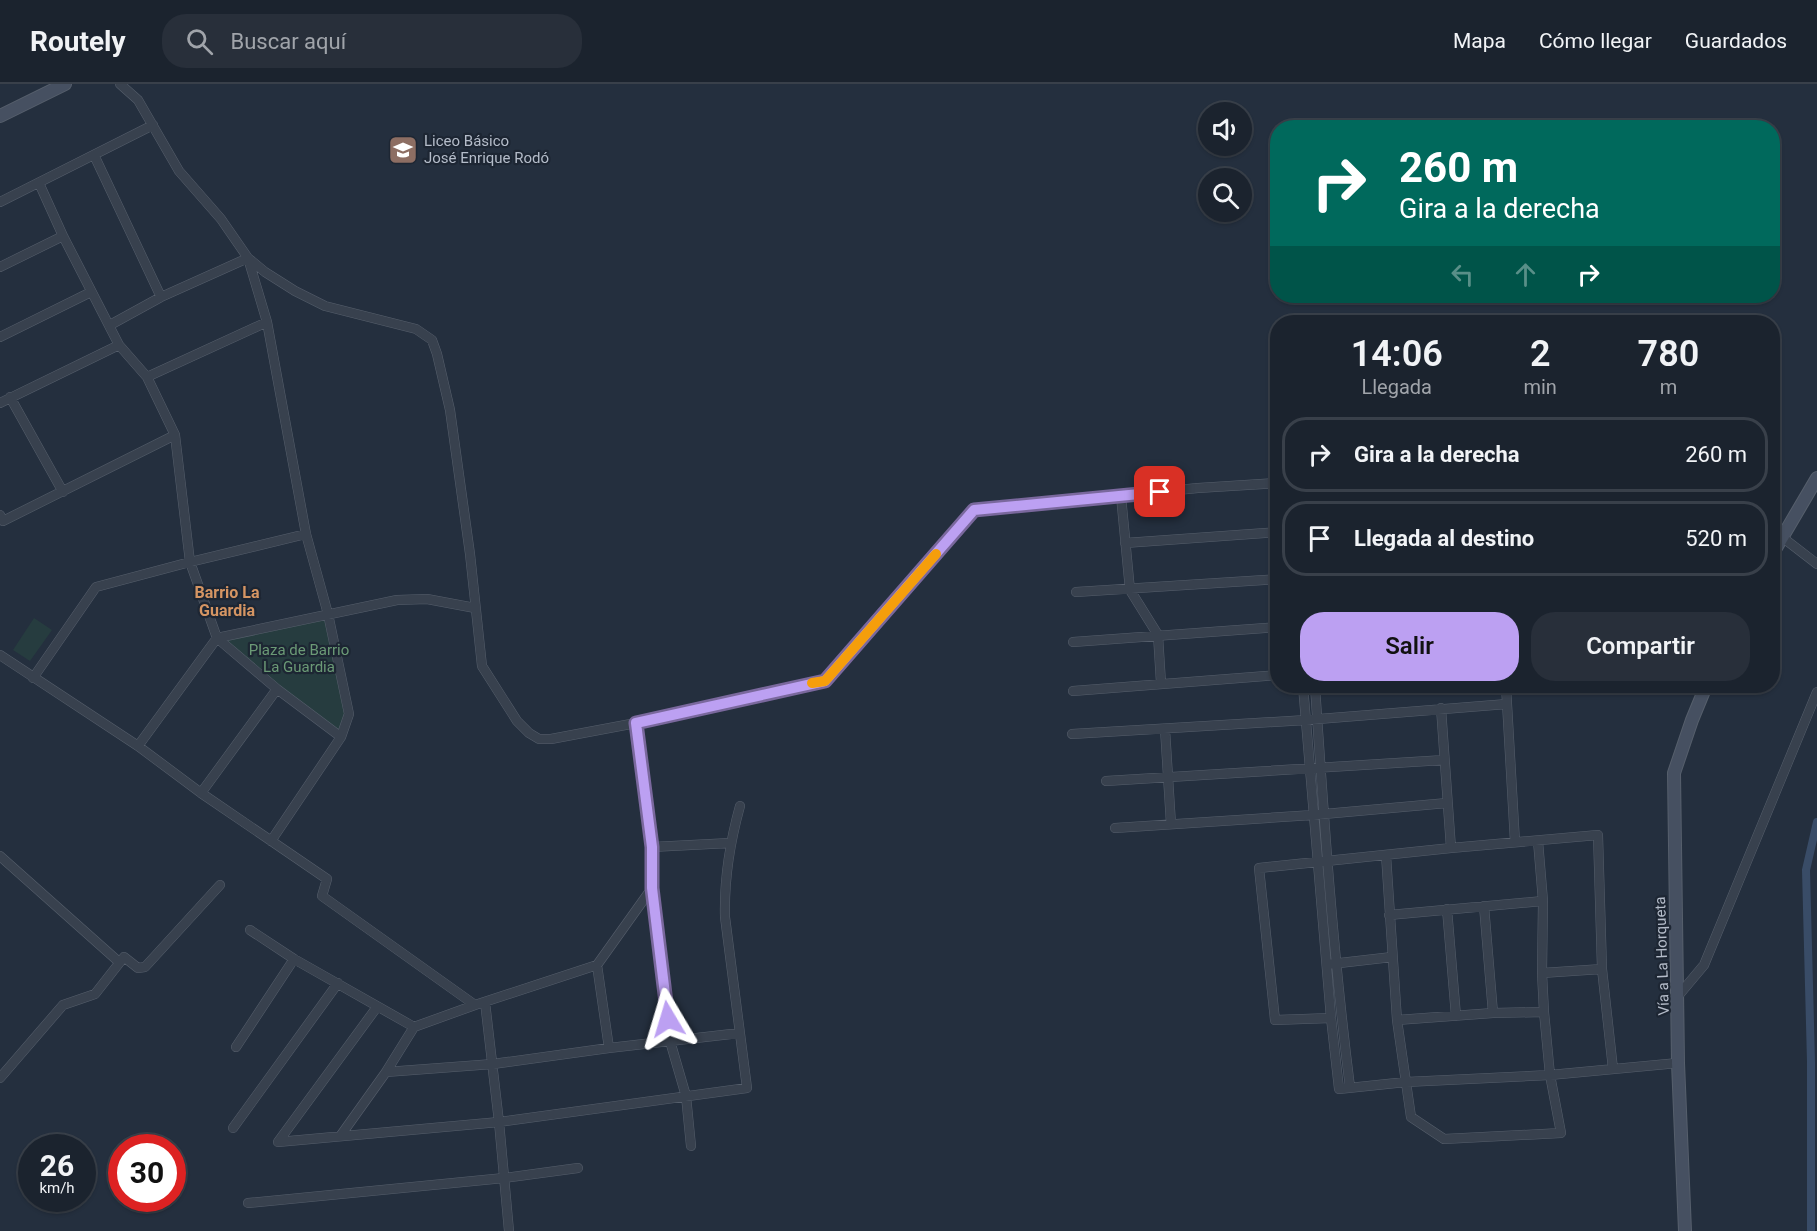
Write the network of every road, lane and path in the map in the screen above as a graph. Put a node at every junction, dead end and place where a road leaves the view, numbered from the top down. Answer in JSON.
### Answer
{"nodes":[{"id":1,"x":65,"y":84,"type":"edge"},
{"id":2,"x":120,"y":84,"type":"edge"},
{"id":3,"x":0,"y":116,"type":"edge"},
{"id":4,"x":153,"y":125,"type":"junction"},
{"id":5,"x":94,"y":155,"type":"junction"},
{"id":6,"x":39,"y":183,"type":"junction"},
{"id":7,"x":0,"y":202,"type":"edge"},
{"id":8,"x":63,"y":236,"type":"junction"},
{"id":9,"x":248,"y":258,"type":"junction"},
{"id":10,"x":0,"y":267,"type":"edge"},
{"id":11,"x":91,"y":292,"type":"junction"},
{"id":12,"x":161,"y":297,"type":"junction"},
{"id":13,"x":267,"y":322,"type":"junction"},
{"id":14,"x":110,"y":325,"type":"junction"},
{"id":15,"x":0,"y":337,"type":"edge"},
{"id":16,"x":119,"y":345,"type":"junction"},
{"id":17,"x":147,"y":377,"type":"junction"},
{"id":18,"x":10,"y":398,"type":"junction"},
{"id":19,"x":0,"y":403,"type":"edge"},
{"id":20,"x":175,"y":435,"type":"junction"},
{"id":21,"x":1817,"y":478,"type":"edge"},
{"id":22,"x":1270,"y":484,"type":"edge"},
{"id":23,"x":63,"y":492,"type":"junction"},
{"id":24,"x":1121,"y":496,"type":"junction"},
{"id":25,"x":0,"y":515,"type":"edge"},
{"id":26,"x":1780,"y":531,"type":"edge"},
{"id":27,"x":1270,"y":533,"type":"edge"},
{"id":28,"x":306,"y":534,"type":"junction"},
{"id":29,"x":1780,"y":536,"type":"edge"},
{"id":30,"x":1125,"y":543,"type":"junction"},
{"id":31,"x":190,"y":562,"type":"junction"},
{"id":32,"x":1817,"y":564,"type":"edge"},
{"id":33,"x":1270,"y":580,"type":"edge"},
{"id":34,"x":1130,"y":590,"type":"junction"},
{"id":35,"x":1076,"y":592,"type":"dead end"},
{"id":36,"x":475,"y":608,"type":"junction"},
{"id":37,"x":327,"y":614,"type":"junction"},
{"id":38,"x":1270,"y":628,"type":"edge"},
{"id":39,"x":1158,"y":635,"type":"junction"},
{"id":40,"x":217,"y":638,"type":"junction"},
{"id":41,"x":1073,"y":642,"type":"dead end"},
{"id":42,"x":0,"y":656,"type":"edge"},
{"id":43,"x":1270,"y":676,"type":"edge"},
{"id":44,"x":33,"y":678,"type":"junction"},
{"id":45,"x":1161,"y":683,"type":"junction"},
{"id":46,"x":277,"y":689,"type":"junction"},
{"id":47,"x":1073,"y":691,"type":"dead end"},
{"id":48,"x":1817,"y":692,"type":"edge"},
{"id":49,"x":1304,"y":693,"type":"edge"},
{"id":50,"x":1315,"y":693,"type":"edge"},
{"id":51,"x":1506,"y":693,"type":"edge"},
{"id":52,"x":1703,"y":693,"type":"edge"},
{"id":53,"x":1507,"y":704,"type":"junction"},
{"id":54,"x":1441,"y":708,"type":"junction"},
{"id":55,"x":1317,"y":719,"type":"junction"},
{"id":56,"x":1306,"y":720,"type":"junction"},
{"id":57,"x":636,"y":723,"type":"junction"},
{"id":58,"x":1165,"y":729,"type":"junction"},
{"id":59,"x":1072,"y":734,"type":"dead end"},
{"id":60,"x":341,"y":737,"type":"junction"},
{"id":61,"x":138,"y":746,"type":"junction"},
{"id":62,"x":1444,"y":760,"type":"junction"},
{"id":63,"x":1321,"y":768,"type":"junction"},
{"id":64,"x":1309,"y":769,"type":"junction"},
{"id":65,"x":1167,"y":777,"type":"junction"},
{"id":66,"x":1106,"y":781,"type":"dead end"},
{"id":67,"x":201,"y":793,"type":"junction"},
{"id":68,"x":1447,"y":803,"type":"junction"},
{"id":69,"x":740,"y":806,"type":"dead end"},
{"id":70,"x":1324,"y":814,"type":"junction"},
{"id":71,"x":1313,"y":815,"type":"junction"},
{"id":72,"x":1172,"y":824,"type":"junction"},
{"id":73,"x":1115,"y":828,"type":"dead end"},
{"id":74,"x":271,"y":841,"type":"junction"},
{"id":75,"x":1538,"y":841,"type":"junction"},
{"id":76,"x":1515,"y":842,"type":"junction"},
{"id":77,"x":730,"y":843,"type":"junction"},
{"id":78,"x":652,"y":847,"type":"junction"},
{"id":79,"x":1451,"y":848,"type":"junction"},
{"id":80,"x":1386,"y":855,"type":"junction"},
{"id":81,"x":0,"y":856,"type":"edge"},
{"id":82,"x":1322,"y":862,"type":"junction"},
{"id":83,"x":220,"y":885,"type":"dead end"},
{"id":84,"x":652,"y":888,"type":"junction"},
{"id":85,"x":1543,"y":901,"type":"junction"},
{"id":86,"x":1484,"y":906,"type":"junction"},
{"id":87,"x":1447,"y":909,"type":"junction"},
{"id":88,"x":1389,"y":915,"type":"junction"},
{"id":89,"x":250,"y":930,"type":"dead end"},
{"id":90,"x":1392,"y":957,"type":"junction"},
{"id":91,"x":294,"y":959,"type":"junction"},
{"id":92,"x":120,"y":962,"type":"junction"},
{"id":93,"x":1331,"y":964,"type":"junction"},
{"id":94,"x":597,"y":965,"type":"junction"},
{"id":95,"x":1602,"y":969,"type":"junction"},
{"id":96,"x":1542,"y":973,"type":"junction"},
{"id":97,"x":338,"y":983,"type":"junction"},
{"id":98,"x":1678,"y":996,"type":"junction"},
{"id":99,"x":480,"y":1004,"type":"junction"},
{"id":100,"x":377,"y":1007,"type":"junction"},
{"id":101,"x":1544,"y":1012,"type":"junction"},
{"id":102,"x":1493,"y":1013,"type":"junction"},
{"id":103,"x":1456,"y":1016,"type":"junction"},
{"id":104,"x":1331,"y":1018,"type":"junction"},
{"id":105,"x":1397,"y":1020,"type":"junction"},
{"id":106,"x":414,"y":1027,"type":"junction"},
{"id":107,"x":740,"y":1033,"type":"junction"},
{"id":108,"x":670,"y":1041,"type":"junction"},
{"id":109,"x":236,"y":1047,"type":"dead end"},
{"id":110,"x":609,"y":1048,"type":"junction"},
{"id":111,"x":1678,"y":1063,"type":"junction"},
{"id":112,"x":493,"y":1064,"type":"junction"},
{"id":113,"x":1613,"y":1069,"type":"junction"},
{"id":114,"x":386,"y":1072,"type":"junction"},
{"id":115,"x":1550,"y":1075,"type":"junction"},
{"id":116,"x":0,"y":1078,"type":"edge"},
{"id":117,"x":1406,"y":1082,"type":"junction"},
{"id":118,"x":1350,"y":1087,"type":"junction"},
{"id":119,"x":686,"y":1096,"type":"junction"},
{"id":120,"x":499,"y":1122,"type":"junction"},
{"id":121,"x":233,"y":1128,"type":"dead end"},
{"id":122,"x":340,"y":1135,"type":"junction"},
{"id":123,"x":691,"y":1146,"type":"dead end"},
{"id":124,"x":578,"y":1168,"type":"dead end"},
{"id":125,"x":504,"y":1178,"type":"junction"},
{"id":126,"x":248,"y":1203,"type":"dead end"},
{"id":127,"x":506,"y":1230,"type":"edge"},
{"id":128,"x":1685,"y":1231,"type":"edge"}],
"edges":[{"from":1,"to":3,"type":"main road"},
{"from":2,"to":4,"type":"street"},
{"from":4,"to":5,"type":"street"},
{"from":4,"to":9,"type":"street"},
{"from":5,"to":6,"type":"street"},
{"from":5,"to":12,"type":"street"},
{"from":6,"to":7,"type":"street"},
{"from":6,"to":8,"type":"street"},
{"from":8,"to":10,"type":"street"},
{"from":8,"to":11,"type":"street"},
{"from":9,"to":12,"type":"street"},
{"from":9,"to":13,"type":"street"},
{"from":9,"to":36,"type":"street"},
{"from":11,"to":14,"type":"street"},
{"from":11,"to":15,"type":"street"},
{"from":12,"to":14,"type":"street"},
{"from":13,"to":17,"type":"street"},
{"from":13,"to":28,"type":"street"},
{"from":14,"to":16,"type":"street"},
{"from":16,"to":17,"type":"street"},
{"from":16,"to":18,"type":"street"},
{"from":17,"to":20,"type":"street"},
{"from":18,"to":19,"type":"street"},
{"from":18,"to":23,"type":"street"},
{"from":20,"to":23,"type":"street"},
{"from":20,"to":31,"type":"street"},
{"from":21,"to":26,"type":"main road"},
{"from":22,"to":24,"type":"street"},
{"from":23,"to":25,"type":"street"},
{"from":24,"to":30,"type":"street"},
{"from":24,"to":57,"type":"street"},
{"from":27,"to":30,"type":"street"},
{"from":28,"to":31,"type":"street"},
{"from":28,"to":37,"type":"street"},
{"from":29,"to":32,"type":"street"},
{"from":30,"to":34,"type":"street"},
{"from":31,"to":40,"type":"street"},
{"from":31,"to":44,"type":"street"},
{"from":33,"to":34,"type":"street"},
{"from":34,"to":35,"type":"street"},
{"from":34,"to":39,"type":"street"},
{"from":36,"to":37,"type":"street"},
{"from":36,"to":57,"type":"street"},
{"from":37,"to":40,"type":"street"},
{"from":37,"to":60,"type":"street"},
{"from":38,"to":39,"type":"street"},
{"from":39,"to":41,"type":"street"},
{"from":39,"to":45,"type":"street"},
{"from":40,"to":46,"type":"street"},
{"from":40,"to":61,"type":"street"},
{"from":42,"to":44,"type":"street"},
{"from":43,"to":45,"type":"street"},
{"from":44,"to":61,"type":"street"},
{"from":45,"to":47,"type":"street"},
{"from":46,"to":60,"type":"street"},
{"from":46,"to":67,"type":"street"},
{"from":48,"to":98,"type":"street"},
{"from":49,"to":56,"type":"street"},
{"from":50,"to":55,"type":"street"},
{"from":51,"to":53,"type":"street"},
{"from":52,"to":98,"type":"main road","name":"Vía a La Horqueta"},
{"from":53,"to":54,"type":"street"},
{"from":53,"to":76,"type":"street"},
{"from":54,"to":55,"type":"street"},
{"from":54,"to":62,"type":"street"},
{"from":55,"to":56,"type":"street"},
{"from":55,"to":63,"type":"street"},
{"from":56,"to":58,"type":"street"},
{"from":56,"to":64,"type":"street"},
{"from":57,"to":78,"type":"street"},
{"from":58,"to":59,"type":"street"},
{"from":58,"to":65,"type":"street"},
{"from":60,"to":74,"type":"street"},
{"from":61,"to":67,"type":"street"},
{"from":62,"to":63,"type":"street"},
{"from":62,"to":68,"type":"street"},
{"from":63,"to":64,"type":"street"},
{"from":63,"to":70,"type":"street"},
{"from":64,"to":65,"type":"street"},
{"from":64,"to":71,"type":"street"},
{"from":65,"to":66,"type":"street"},
{"from":65,"to":72,"type":"street"},
{"from":67,"to":74,"type":"street"},
{"from":68,"to":70,"type":"street"},
{"from":68,"to":79,"type":"street"},
{"from":69,"to":77,"type":"street"},
{"from":70,"to":71,"type":"street"},
{"from":70,"to":82,"type":"street"},
{"from":71,"to":72,"type":"street"},
{"from":71,"to":82,"type":"street"},
{"from":72,"to":73,"type":"street"},
{"from":74,"to":99,"type":"street"},
{"from":75,"to":76,"type":"street"},
{"from":75,"to":85,"type":"street"},
{"from":75,"to":95,"type":"street"},
{"from":76,"to":79,"type":"street"},
{"from":77,"to":78,"type":"street"},
{"from":77,"to":107,"type":"street"},
{"from":78,"to":84,"type":"street"},
{"from":79,"to":80,"type":"street"},
{"from":80,"to":82,"type":"street"},
{"from":80,"to":88,"type":"street"},
{"from":81,"to":92,"type":"street"},
{"from":82,"to":93,"type":"street"},
{"from":82,"to":104,"type":"street"},
{"from":83,"to":92,"type":"street"},
{"from":84,"to":94,"type":"street"},
{"from":84,"to":108,"type":"street"},
{"from":85,"to":86,"type":"street"},
{"from":85,"to":96,"type":"street"},
{"from":86,"to":87,"type":"street"},
{"from":86,"to":102,"type":"street"},
{"from":87,"to":88,"type":"street"},
{"from":87,"to":103,"type":"street"},
{"from":88,"to":90,"type":"street"},
{"from":89,"to":91,"type":"street"},
{"from":90,"to":93,"type":"street"},
{"from":90,"to":105,"type":"street"},
{"from":91,"to":97,"type":"street"},
{"from":91,"to":109,"type":"street"},
{"from":92,"to":116,"type":"street"},
{"from":93,"to":104,"type":"street"},
{"from":93,"to":118,"type":"street"},
{"from":94,"to":99,"type":"street"},
{"from":94,"to":110,"type":"street"},
{"from":95,"to":96,"type":"street"},
{"from":95,"to":113,"type":"street"},
{"from":96,"to":101,"type":"street"},
{"from":97,"to":100,"type":"street"},
{"from":97,"to":121,"type":"street"},
{"from":98,"to":111,"type":"main road","name":"Vía a La Horqueta"},
{"from":99,"to":106,"type":"street"},
{"from":99,"to":112,"type":"street"},
{"from":100,"to":106,"type":"street"},
{"from":100,"to":122,"type":"street"},
{"from":101,"to":102,"type":"street"},
{"from":101,"to":115,"type":"street"},
{"from":102,"to":103,"type":"street"},
{"from":103,"to":105,"type":"street"},
{"from":104,"to":118,"type":"street"},
{"from":105,"to":117,"type":"street"},
{"from":106,"to":114,"type":"street"},
{"from":107,"to":108,"type":"street"},
{"from":107,"to":119,"type":"street"},
{"from":108,"to":110,"type":"street"},
{"from":108,"to":119,"type":"street"},
{"from":110,"to":112,"type":"street"},
{"from":111,"to":113,"type":"street"},
{"from":111,"to":128,"type":"main road","name":"Vía a La Horqueta"},
{"from":112,"to":114,"type":"street"},
{"from":112,"to":120,"type":"street"},
{"from":113,"to":115,"type":"street"},
{"from":114,"to":122,"type":"street"},
{"from":115,"to":117,"type":"street"},
{"from":115,"to":117,"type":"street"},
{"from":117,"to":118,"type":"street"},
{"from":119,"to":120,"type":"street"},
{"from":119,"to":123,"type":"street"},
{"from":120,"to":122,"type":"street"},
{"from":120,"to":125,"type":"street"},
{"from":124,"to":125,"type":"street"},
{"from":125,"to":126,"type":"street"},
{"from":125,"to":127,"type":"street"}]}
